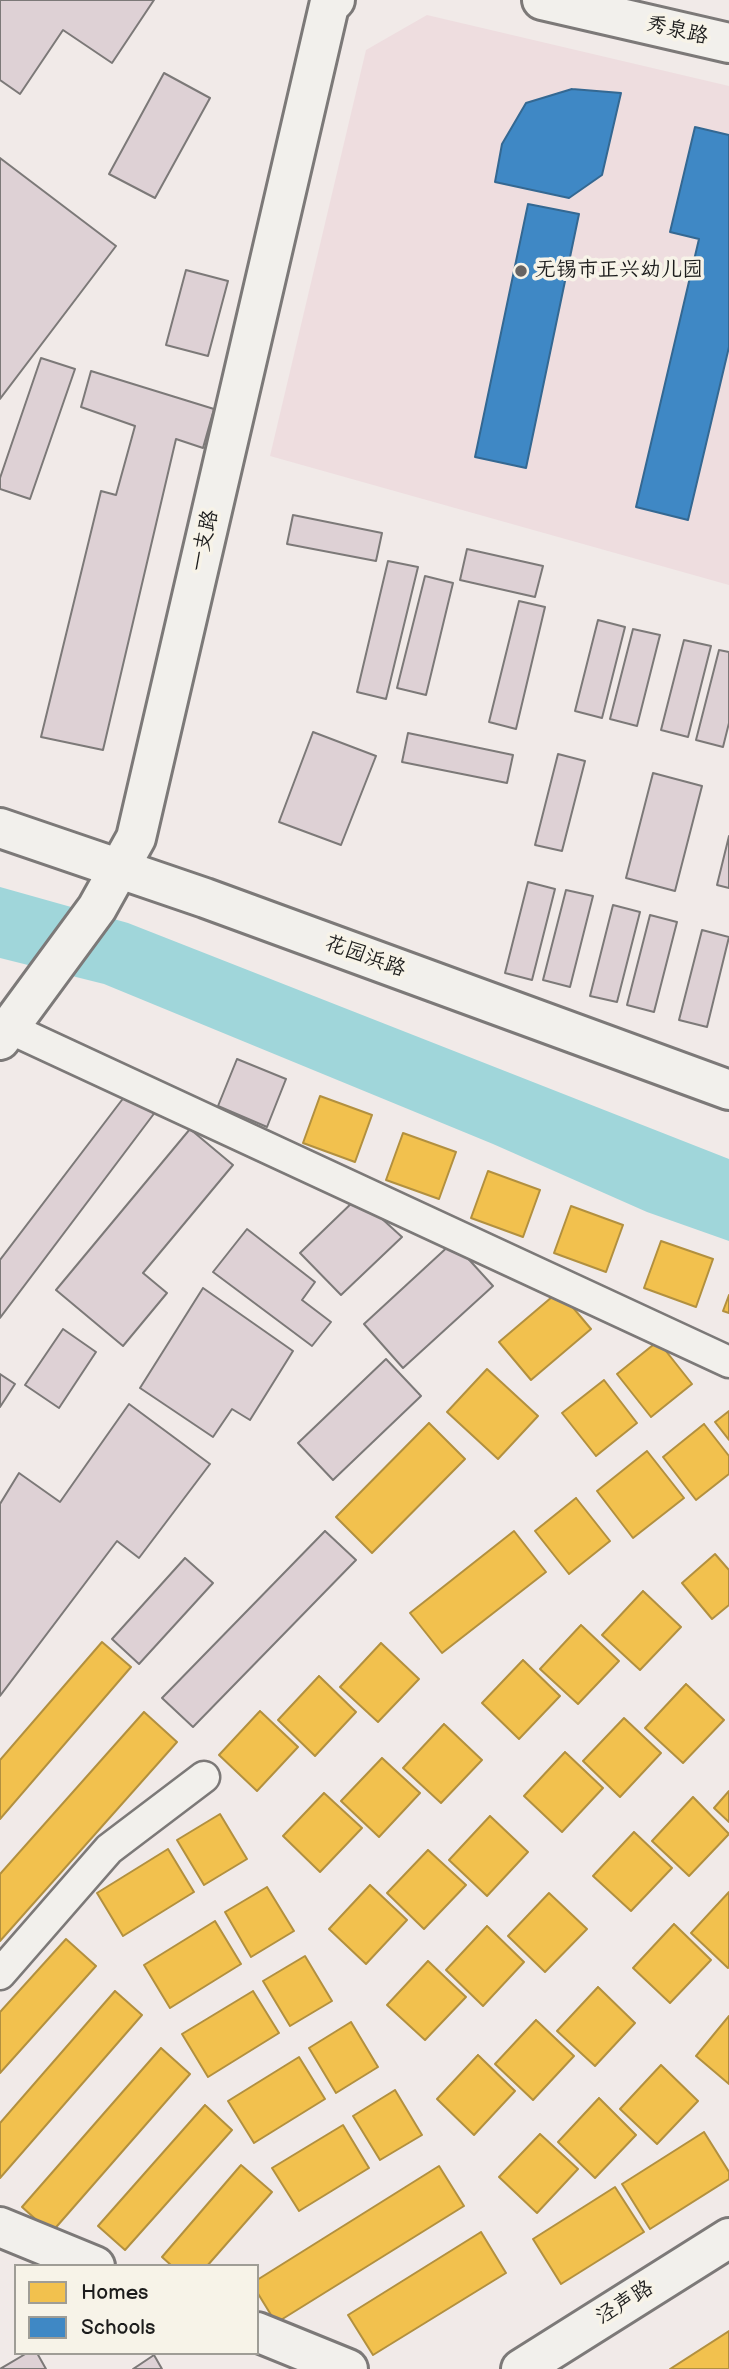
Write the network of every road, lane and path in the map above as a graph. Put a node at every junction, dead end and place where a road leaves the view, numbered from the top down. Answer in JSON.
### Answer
{"nodes":[{"id":1,"x":542,"y":0,"type":"edge"},
{"id":2,"x":332,"y":3,"type":"edge"},
{"id":3,"x":729,"y":43,"type":"edge"},
{"id":4,"x":0,"y":828,"type":"edge"},
{"id":5,"x":119,"y":868,"type":"junction"},
{"id":6,"x":13,"y":1023,"type":"edge"},
{"id":7,"x":729,"y":1090,"type":"edge"},
{"id":8,"x":729,"y":1362,"type":"edge"},
{"id":9,"x":204,"y":1777,"type":"dead end"},
{"id":10,"x":0,"y":1974,"type":"edge"},
{"id":11,"x":0,"y":2227,"type":"edge"},
{"id":12,"x":729,"y":2238,"type":"edge"},
{"id":13,"x":90,"y":2264,"type":"edge"},
{"id":14,"x":259,"y":2333,"type":"edge"},
{"id":15,"x":348,"y":2369,"type":"edge"},
{"id":16,"x":521,"y":2369,"type":"edge"}],
"edges":[{"from":1,"to":3,"type":"street","name":"秀泉路"},
{"from":2,"to":5,"type":"street","name":"一支路"},
{"from":4,"to":5,"type":"street","name":"花园浜路"},
{"from":5,"to":6,"type":"street","name":"一支路"},
{"from":5,"to":7,"type":"street","name":"花园浜路"},
{"from":6,"to":8,"type":"street"},
{"from":9,"to":10,"type":"street"},
{"from":11,"to":13,"type":"street"},
{"from":12,"to":16,"type":"street","name":"泾声路"},
{"from":14,"to":15,"type":"street"}]}
